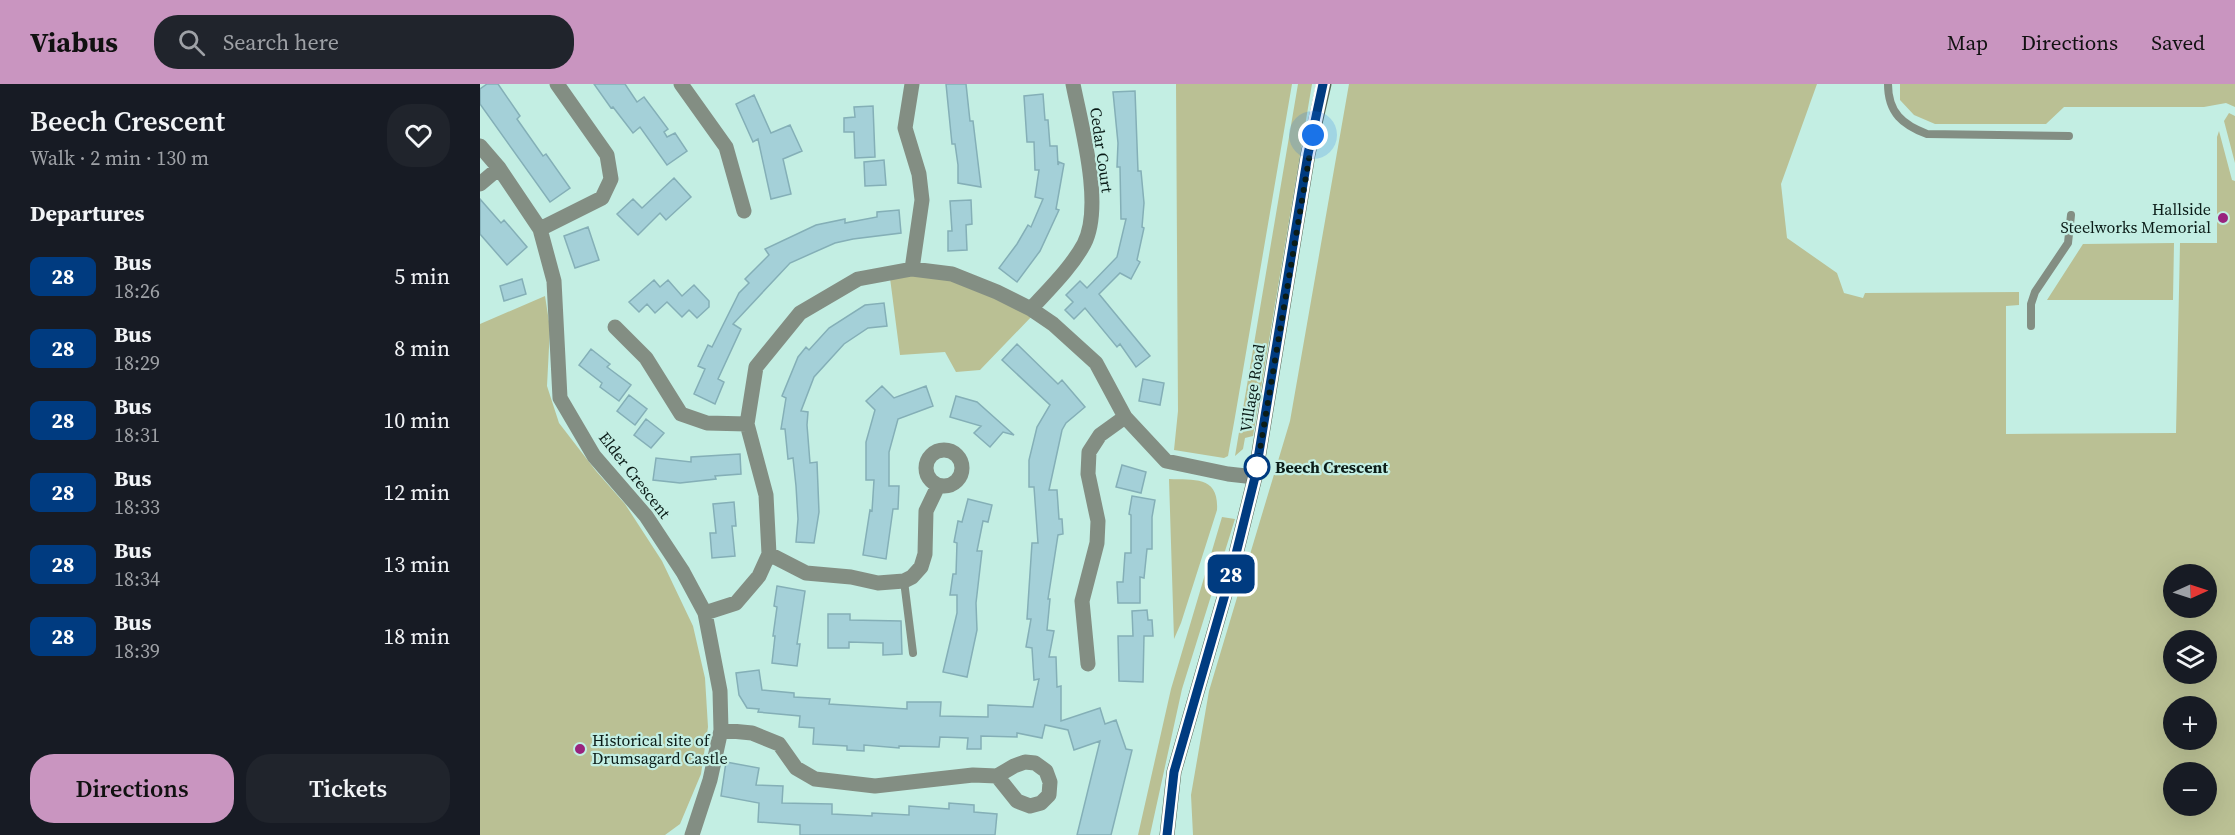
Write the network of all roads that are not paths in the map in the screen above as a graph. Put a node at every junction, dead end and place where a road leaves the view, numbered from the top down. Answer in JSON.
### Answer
{"nodes":[{"id":1,"x":557,"y":84,"type":"edge"},
{"id":2,"x":681,"y":84,"type":"edge"},
{"id":3,"x":912,"y":84,"type":"edge"},
{"id":4,"x":1073,"y":84,"type":"edge"},
{"id":5,"x":1323,"y":84,"type":"edge"},
{"id":6,"x":1888,"y":84,"type":"edge"},
{"id":7,"x":2069,"y":136,"type":"dead end"},
{"id":8,"x":480,"y":146,"type":"edge"},
{"id":9,"x":499,"y":168,"type":"junction"},
{"id":10,"x":480,"y":184,"type":"edge"},
{"id":11,"x":744,"y":211,"type":"dead end"},
{"id":12,"x":2071,"y":215,"type":"dead end"},
{"id":13,"x":540,"y":229,"type":"junction"},
{"id":14,"x":912,"y":269,"type":"junction"},
{"id":15,"x":1031,"y":309,"type":"junction"},
{"id":16,"x":2031,"y":326,"type":"dead end"},
{"id":17,"x":615,"y":327,"type":"dead end"},
{"id":18,"x":1125,"y":417,"type":"junction"},
{"id":19,"x":747,"y":424,"type":"junction"},
{"id":20,"x":1255,"y":477,"type":"junction"},
{"id":21,"x":938,"y":486,"type":"dead end"},
{"id":22,"x":770,"y":554,"type":"junction"},
{"id":23,"x":904,"y":580,"type":"junction"},
{"id":24,"x":705,"y":613,"type":"junction"},
{"id":25,"x":913,"y":653,"type":"dead end"},
{"id":26,"x":1088,"y":664,"type":"dead end"},
{"id":27,"x":721,"y":730,"type":"junction"},
{"id":28,"x":997,"y":776,"type":"dead end"},
{"id":29,"x":692,"y":835,"type":"edge"},
{"id":30,"x":1167,"y":835,"type":"edge"}],
"edges":[{"from":1,"to":13,"type":"street"},
{"from":2,"to":11,"type":"street"},
{"from":3,"to":14,"type":"street"},
{"from":4,"to":15,"type":"street","name":"Cedar Court"},
{"from":5,"to":20,"type":"street","name":"Village Road"},
{"from":6,"to":7,"type":"lane"},
{"from":8,"to":9,"type":"street","name":"Elder Crescent"},
{"from":9,"to":10,"type":"street"},
{"from":9,"to":13,"type":"street","name":"Elder Crescent"},
{"from":12,"to":16,"type":"lane"},
{"from":13,"to":24,"type":"street","name":"Elder Crescent"},
{"from":14,"to":15,"type":"street"},
{"from":14,"to":19,"type":"street"},
{"from":15,"to":18,"type":"street"},
{"from":17,"to":19,"type":"street"},
{"from":18,"to":20,"type":"street"},
{"from":18,"to":26,"type":"street"},
{"from":19,"to":22,"type":"street"},
{"from":20,"to":30,"type":"street","name":"Village Road"},
{"from":21,"to":23,"type":"street"},
{"from":22,"to":23,"type":"street"},
{"from":22,"to":24,"type":"street"},
{"from":23,"to":25,"type":"lane"},
{"from":24,"to":27,"type":"street","name":"Elder Crescent"},
{"from":27,"to":28,"type":"street"},
{"from":27,"to":29,"type":"street","name":"Elder Crescent"}]}
